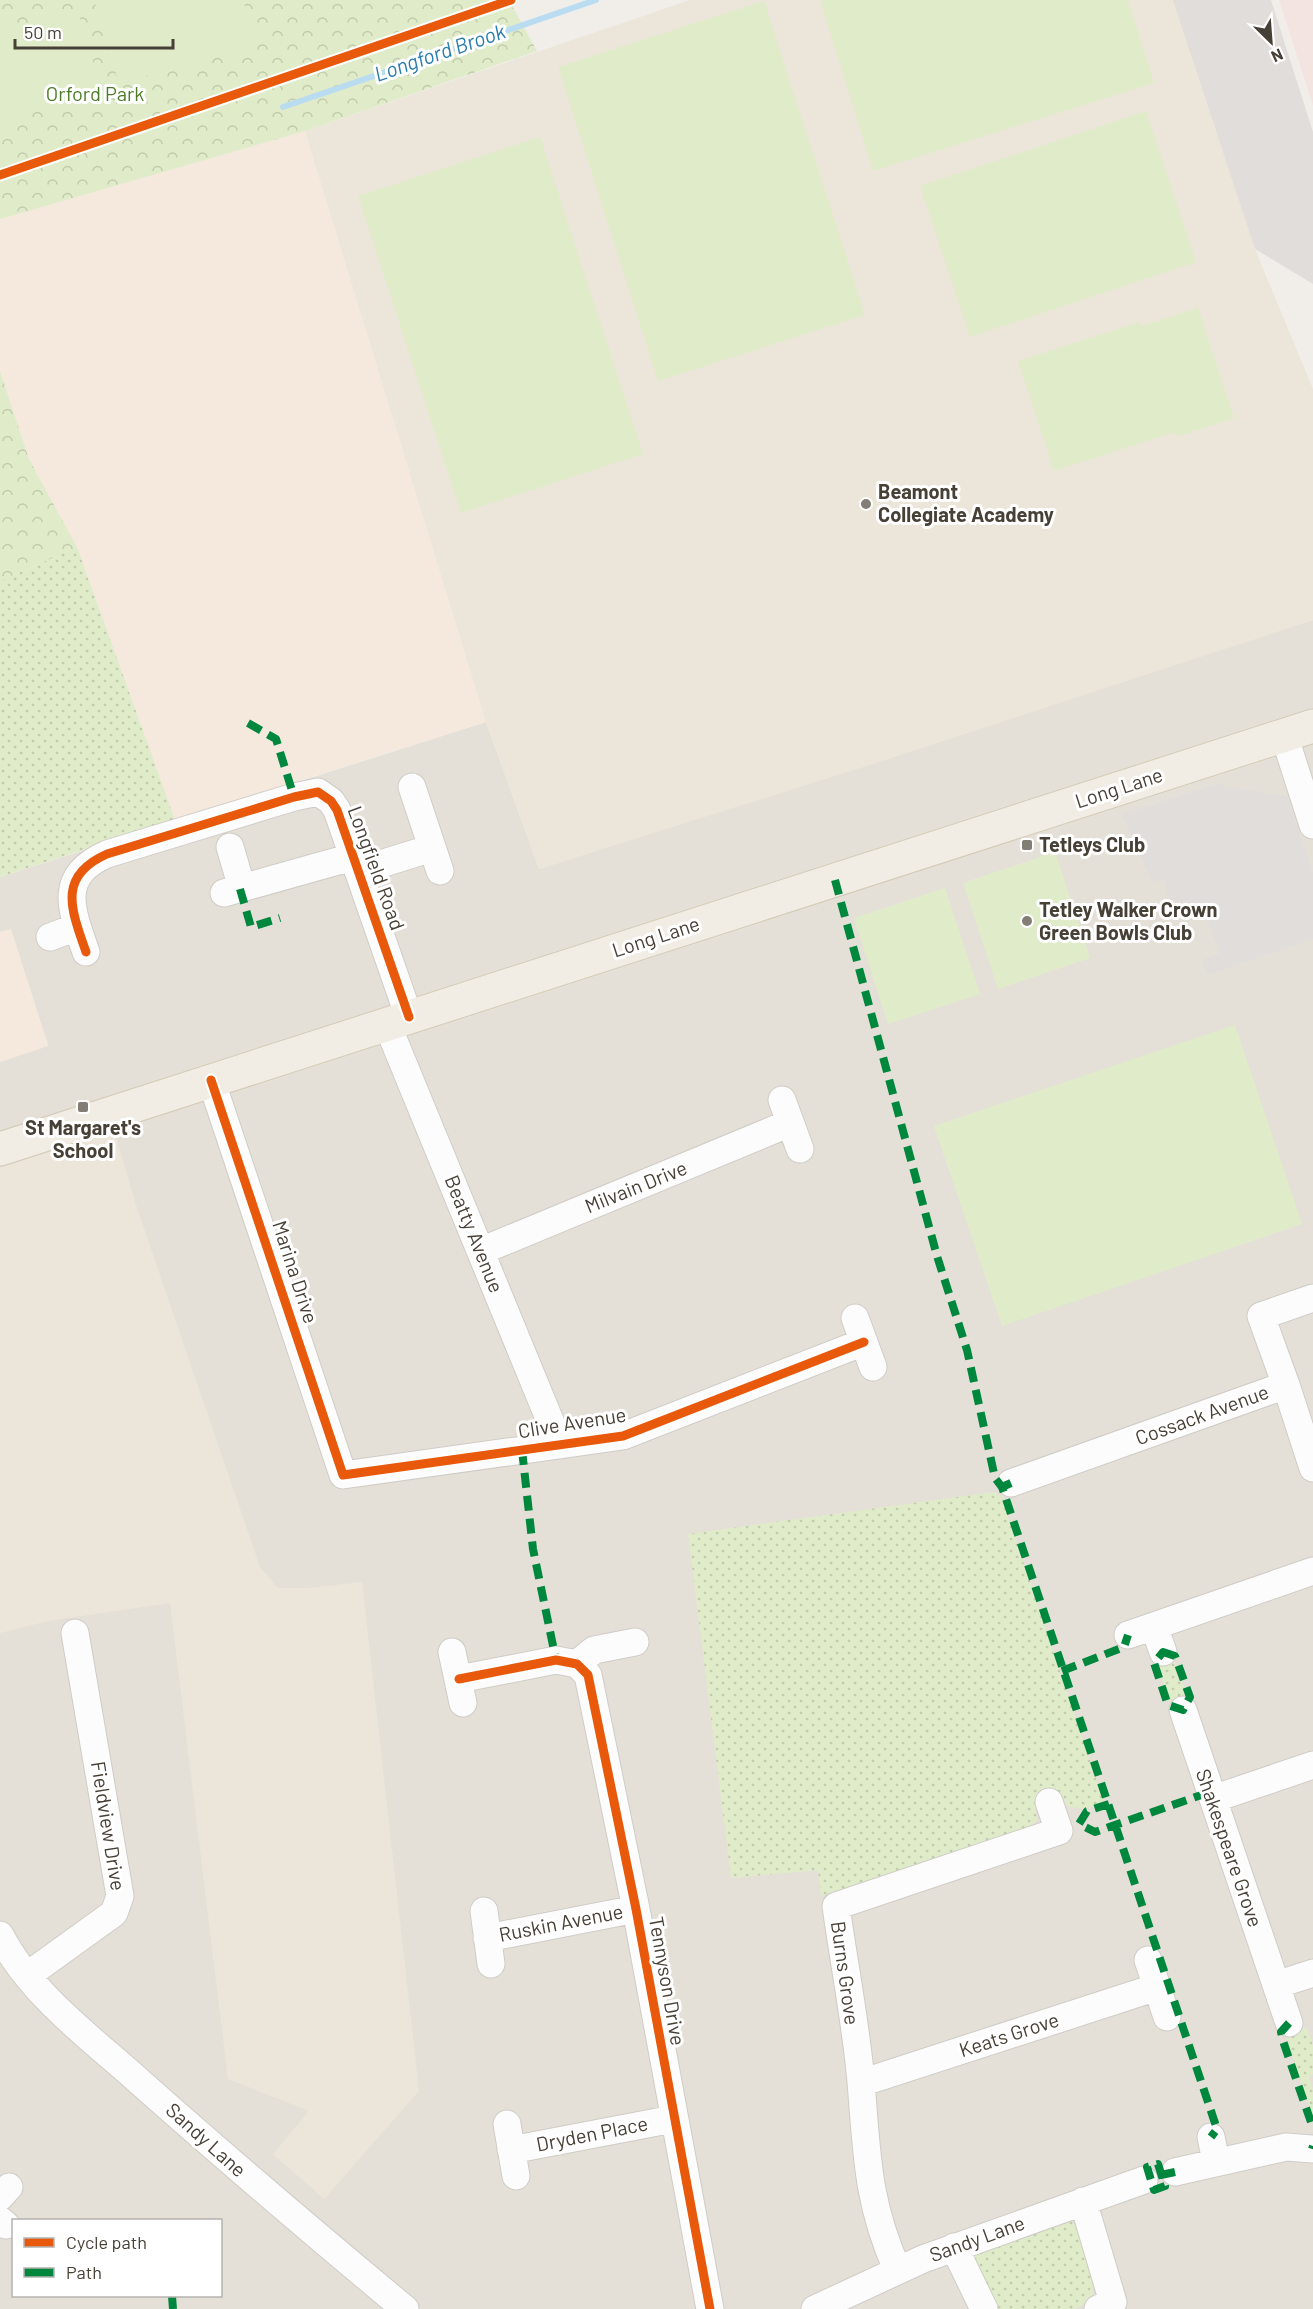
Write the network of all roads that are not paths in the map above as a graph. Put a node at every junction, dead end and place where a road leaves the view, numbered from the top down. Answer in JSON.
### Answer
{"nodes":[{"id":1,"x":1298,"y":730,"type":"edge"},
{"id":2,"x":412,"y":788,"type":"dead end"},
{"id":3,"x":1313,"y":825,"type":"edge"},
{"id":4,"x":230,"y":847,"type":"dead end"},
{"id":5,"x":355,"y":864,"type":"junction"},
{"id":6,"x":50,"y":937,"type":"dead end"},
{"id":7,"x":398,"y":1020,"type":"junction"},
{"id":8,"x":211,"y":1080,"type":"junction"},
{"id":9,"x":0,"y":1149,"type":"edge"},
{"id":10,"x":800,"y":1149,"type":"dead end"},
{"id":11,"x":481,"y":1251,"type":"junction"},
{"id":12,"x":1313,"y":1298,"type":"edge"},
{"id":13,"x":873,"y":1367,"type":"dead end"},
{"id":14,"x":1286,"y":1385,"type":"junction"},
{"id":15,"x":560,"y":1445,"type":"junction"},
{"id":16,"x":1313,"y":1468,"type":"edge"},
{"id":17,"x":343,"y":1475,"type":"joint"},
{"id":18,"x":1026,"y":1486,"type":"dead end"},
{"id":19,"x":1313,"y":1571,"type":"edge"},
{"id":20,"x":1154,"y":1626,"type":"junction"},
{"id":21,"x":75,"y":1633,"type":"dead end"},
{"id":22,"x":1128,"y":1635,"type":"dead end"},
{"id":23,"x":635,"y":1642,"type":"dead end"},
{"id":24,"x":452,"y":1652,"type":"dead end"},
{"id":25,"x":1162,"y":1652,"type":"dead end"},
{"id":26,"x":577,"y":1664,"type":"junction"},
{"id":27,"x":1183,"y":1710,"type":"dead end"},
{"id":28,"x":1313,"y":1765,"type":"edge"},
{"id":29,"x":1213,"y":1799,"type":"junction"},
{"id":30,"x":1049,"y":1802,"type":"dead end"},
{"id":31,"x":636,"y":1909,"type":"junction"},
{"id":32,"x":484,"y":1911,"type":"dead end"},
{"id":33,"x":0,"y":1935,"type":"edge"},
{"id":34,"x":487,"y":1938,"type":"junction"},
{"id":35,"x":1148,"y":1960,"type":"dead end"},
{"id":36,"x":491,"y":1964,"type":"dead end"},
{"id":37,"x":15,"y":1970,"type":"edge"},
{"id":38,"x":1313,"y":1972,"type":"edge"},
{"id":39,"x":1276,"y":1985,"type":"junction"},
{"id":40,"x":1157,"y":1987,"type":"junction"},
{"id":41,"x":1167,"y":2017,"type":"dead end"},
{"id":42,"x":1288,"y":2023,"type":"dead end"},
{"id":43,"x":861,"y":2083,"type":"junction"},
{"id":44,"x":673,"y":2119,"type":"junction"},
{"id":45,"x":1313,"y":2149,"type":"edge"},
{"id":46,"x":1175,"y":2172,"type":"dead end"},
{"id":47,"x":516,"y":2176,"type":"dead end"},
{"id":48,"x":1144,"y":2180,"type":"dead end"},
{"id":49,"x":1083,"y":2201,"type":"junction"},
{"id":50,"x":954,"y":2247,"type":"junction"},
{"id":51,"x":897,"y":2269,"type":"junction"},
{"id":52,"x":405,"y":2309,"type":"edge"},
{"id":53,"x":710,"y":2309,"type":"edge"},
{"id":54,"x":815,"y":2309,"type":"edge"},
{"id":55,"x":984,"y":2309,"type":"edge"},
{"id":56,"x":1098,"y":2309,"type":"edge"}],
"edges":[{"from":1,"to":3,"type":"street"},
{"from":1,"to":7,"type":"main road","name":"Long Lane"},
{"from":2,"to":5,"type":"street","name":"Longfield Road"},
{"from":4,"to":5,"type":"street","name":"Longfield Road"},
{"from":5,"to":6,"type":"street","name":"Longfield Road"},
{"from":5,"to":7,"type":"street","name":"Longfield Road"},
{"from":7,"to":8,"type":"main road","name":"Long Lane"},
{"from":7,"to":11,"type":"street","name":"Beatty Avenue"},
{"from":8,"to":9,"type":"main road","name":"Long Lane"},
{"from":8,"to":17,"type":"street","name":"Marina Drive"},
{"from":10,"to":11,"type":"street","name":"Milvain Drive"},
{"from":11,"to":15,"type":"street","name":"Beatty Avenue"},
{"from":12,"to":14,"type":"street","name":"Cossack Avenue"},
{"from":13,"to":15,"type":"street","name":"Clive Avenue"},
{"from":14,"to":16,"type":"street"},
{"from":14,"to":18,"type":"street","name":"Cossack Avenue"},
{"from":15,"to":17,"type":"street","name":"Clive Avenue"},
{"from":19,"to":20,"type":"street"},
{"from":20,"to":22,"type":"street"},
{"from":20,"to":25,"type":"street"},
{"from":21,"to":37,"type":"street","name":"Fieldview Drive"},
{"from":23,"to":26,"type":"street"},
{"from":24,"to":26,"type":"street"},
{"from":26,"to":31,"type":"street","name":"Tennyson Drive"},
{"from":27,"to":29,"type":"street","name":"Shakespeare Grove"},
{"from":28,"to":29,"type":"street"},
{"from":29,"to":39,"type":"street","name":"Shakespeare Grove"},
{"from":30,"to":43,"type":"street","name":"Burns Grove"},
{"from":31,"to":34,"type":"street","name":"Ruskin Avenue"},
{"from":31,"to":44,"type":"street","name":"Tennyson Drive"},
{"from":32,"to":34,"type":"street","name":"Ruskin Avenue"},
{"from":33,"to":37,"type":"street","name":"Sandy Lane"},
{"from":34,"to":36,"type":"street","name":"Ruskin Avenue"},
{"from":35,"to":40,"type":"street"},
{"from":37,"to":52,"type":"street","name":"Sandy Lane"},
{"from":38,"to":39,"type":"street"},
{"from":39,"to":42,"type":"street","name":"Shakespeare Grove"},
{"from":40,"to":41,"type":"street"},
{"from":40,"to":43,"type":"street","name":"Keats Grove"},
{"from":43,"to":51,"type":"street","name":"Burns Grove"},
{"from":44,"to":47,"type":"street","name":"Dryden Place"},
{"from":44,"to":53,"type":"street","name":"Tennyson Drive"},
{"from":45,"to":46,"type":"street"},
{"from":48,"to":49,"type":"street","name":"Sandy Lane"},
{"from":49,"to":50,"type":"street","name":"Sandy Lane"},
{"from":49,"to":56,"type":"street"},
{"from":50,"to":51,"type":"street","name":"Sandy Lane"},
{"from":50,"to":55,"type":"street"},
{"from":51,"to":54,"type":"street","name":"Sandy Lane"}]}
